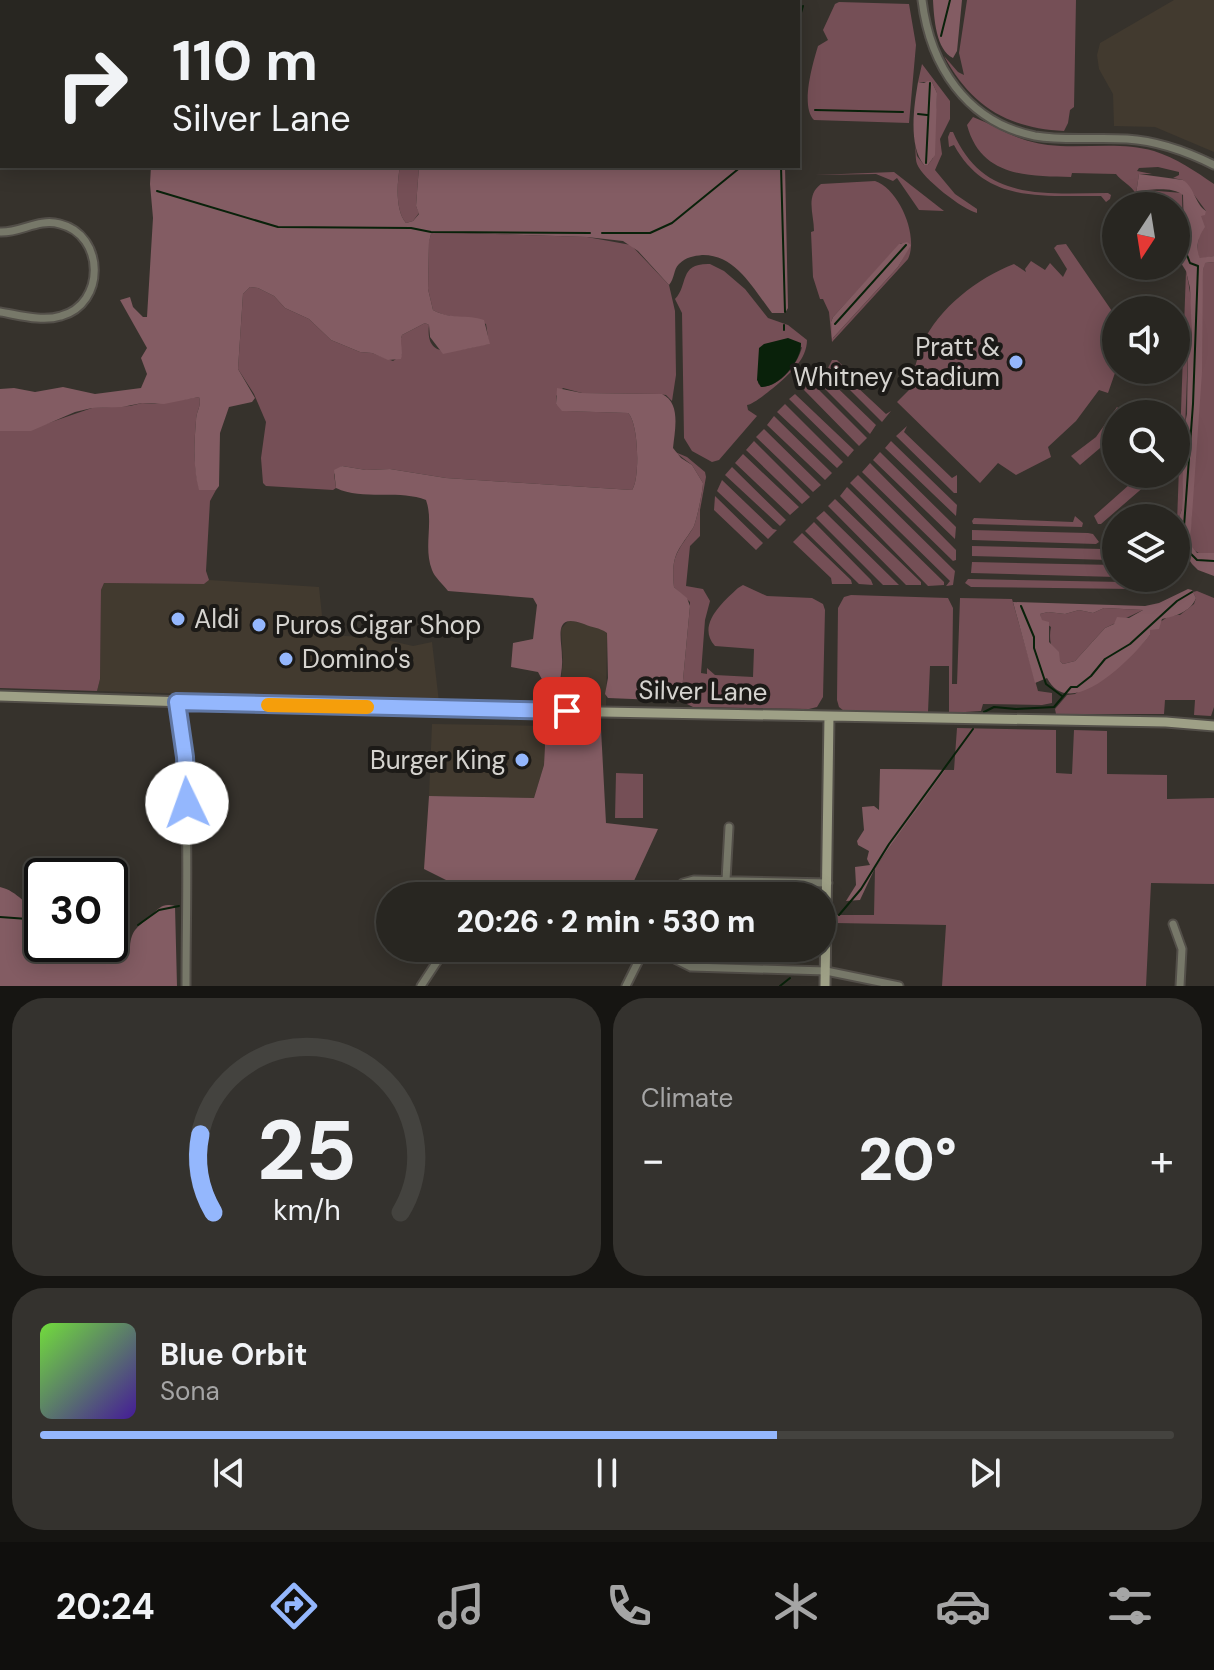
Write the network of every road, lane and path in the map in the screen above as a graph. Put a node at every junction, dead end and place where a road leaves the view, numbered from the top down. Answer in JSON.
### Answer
{"nodes":[{"id":1,"x":922,"y":0,"type":"edge"},
{"id":2,"x":1214,"y":165,"type":"edge"},
{"id":3,"x":0,"y":232,"type":"edge"},
{"id":4,"x":0,"y":312,"type":"edge"},
{"id":5,"x":0,"y":696,"type":"edge"},
{"id":6,"x":177,"y":702,"type":"junction"},
{"id":7,"x":829,"y":716,"type":"junction"},
{"id":8,"x":1214,"y":726,"type":"edge"},
{"id":9,"x":729,"y":827,"type":"dead end"},
{"id":10,"x":726,"y":880,"type":"junction"},
{"id":11,"x":687,"y":882,"type":"edge"},
{"id":12,"x":794,"y":882,"type":"edge"},
{"id":13,"x":828,"y":882,"type":"edge"},
{"id":14,"x":1173,"y":924,"type":"dead end"},
{"id":15,"x":437,"y":962,"type":"edge"},
{"id":16,"x":638,"y":962,"type":"edge"},
{"id":17,"x":681,"y":962,"type":"edge"},
{"id":18,"x":826,"y":962,"type":"edge"},
{"id":19,"x":826,"y":971,"type":"junction"},
{"id":20,"x":186,"y":986,"type":"edge"},
{"id":21,"x":421,"y":986,"type":"edge"},
{"id":22,"x":626,"y":986,"type":"edge"},
{"id":23,"x":825,"y":986,"type":"edge"},
{"id":24,"x":899,"y":986,"type":"edge"},
{"id":25,"x":1180,"y":986,"type":"edge"}],
"edges":[{"from":1,"to":2,"type":"street"},
{"from":3,"to":4,"type":"street"},
{"from":5,"to":6,"type":"main road","name":"Silver Lane"},
{"from":6,"to":7,"type":"main road","name":"Silver Lane"},
{"from":6,"to":20,"type":"street"},
{"from":7,"to":8,"type":"main road","name":"Silver Lane"},
{"from":7,"to":13,"type":"main road"},
{"from":9,"to":10,"type":"street"},
{"from":10,"to":11,"type":"street"},
{"from":10,"to":12,"type":"street"},
{"from":14,"to":25,"type":"street"},
{"from":15,"to":21,"type":"street"},
{"from":16,"to":22,"type":"street"},
{"from":17,"to":19,"type":"street"},
{"from":18,"to":19,"type":"main road"},
{"from":19,"to":23,"type":"main road"},
{"from":19,"to":24,"type":"street"}]}
